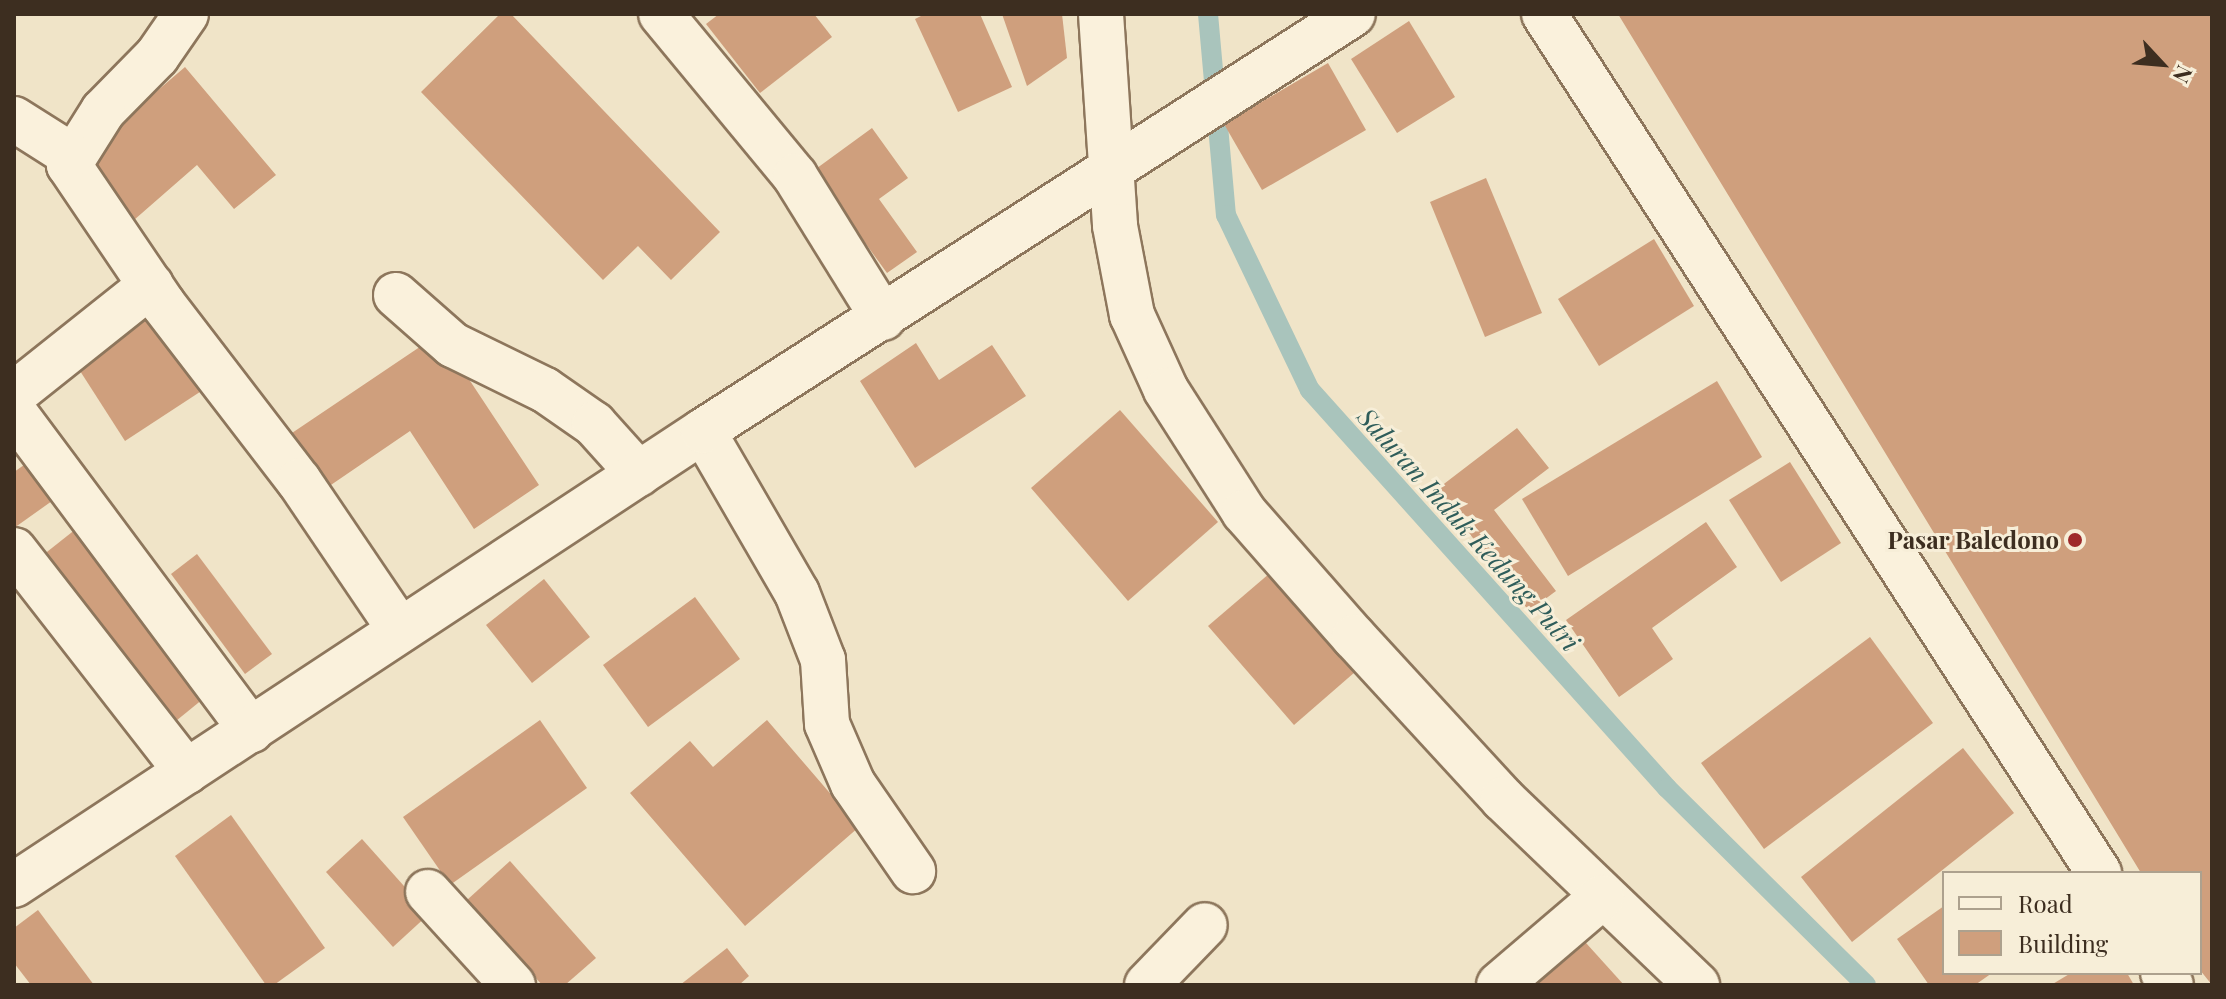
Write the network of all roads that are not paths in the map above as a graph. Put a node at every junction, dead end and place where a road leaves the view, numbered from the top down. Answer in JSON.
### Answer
{"nodes":[{"id":1,"x":661,"y":14,"type":"edge"},
{"id":2,"x":1101,"y":14,"type":"edge"},
{"id":3,"x":1353,"y":14,"type":"edge"},
{"id":4,"x":1544,"y":14,"type":"edge"},
{"id":5,"x":177,"y":17,"type":"edge"},
{"id":6,"x":14,"y":119,"type":"edge"},
{"id":7,"x":71,"y":155,"type":"junction"},
{"id":8,"x":1111,"y":166,"type":"junction"},
{"id":9,"x":151,"y":285,"type":"junction"},
{"id":10,"x":396,"y":295,"type":"dead end"},
{"id":11,"x":883,"y":318,"type":"junction"},
{"id":12,"x":14,"y":394,"type":"edge"},
{"id":13,"x":703,"y":431,"type":"junction"},
{"id":14,"x":21,"y":434,"type":"edge"},
{"id":15,"x":639,"y":474,"type":"junction"},
{"id":16,"x":14,"y":550,"type":"edge"},
{"id":17,"x":400,"y":630,"type":"junction"},
{"id":18,"x":251,"y":730,"type":"junction"},
{"id":19,"x":187,"y":772,"type":"junction"},
{"id":20,"x":913,"y":871,"type":"dead end"},
{"id":21,"x":2098,"y":871,"type":"edge"},
{"id":22,"x":14,"y":885,"type":"edge"},
{"id":23,"x":428,"y":892,"type":"dead end"},
{"id":24,"x":1602,"y":897,"type":"junction"},
{"id":25,"x":1205,"y":925,"type":"dead end"},
{"id":26,"x":513,"y":985,"type":"edge"},
{"id":27,"x":1147,"y":985,"type":"edge"},
{"id":28,"x":1499,"y":985,"type":"edge"},
{"id":29,"x":1697,"y":985,"type":"edge"}],
"edges":[{"from":1,"to":11,"type":"street"},
{"from":2,"to":8,"type":"street"},
{"from":3,"to":8,"type":"street"},
{"from":4,"to":21,"type":"street"},
{"from":5,"to":7,"type":"street"},
{"from":6,"to":7,"type":"street"},
{"from":7,"to":9,"type":"street"},
{"from":8,"to":11,"type":"street"},
{"from":8,"to":24,"type":"street"},
{"from":9,"to":12,"type":"street"},
{"from":9,"to":17,"type":"street"},
{"from":10,"to":15,"type":"street"},
{"from":11,"to":13,"type":"street"},
{"from":13,"to":15,"type":"street"},
{"from":13,"to":20,"type":"street"},
{"from":14,"to":18,"type":"street"},
{"from":15,"to":17,"type":"street"},
{"from":16,"to":19,"type":"street"},
{"from":17,"to":18,"type":"street"},
{"from":18,"to":19,"type":"street"},
{"from":19,"to":22,"type":"street"},
{"from":23,"to":26,"type":"street"},
{"from":24,"to":28,"type":"street"},
{"from":24,"to":29,"type":"street"},
{"from":25,"to":27,"type":"street"}]}
